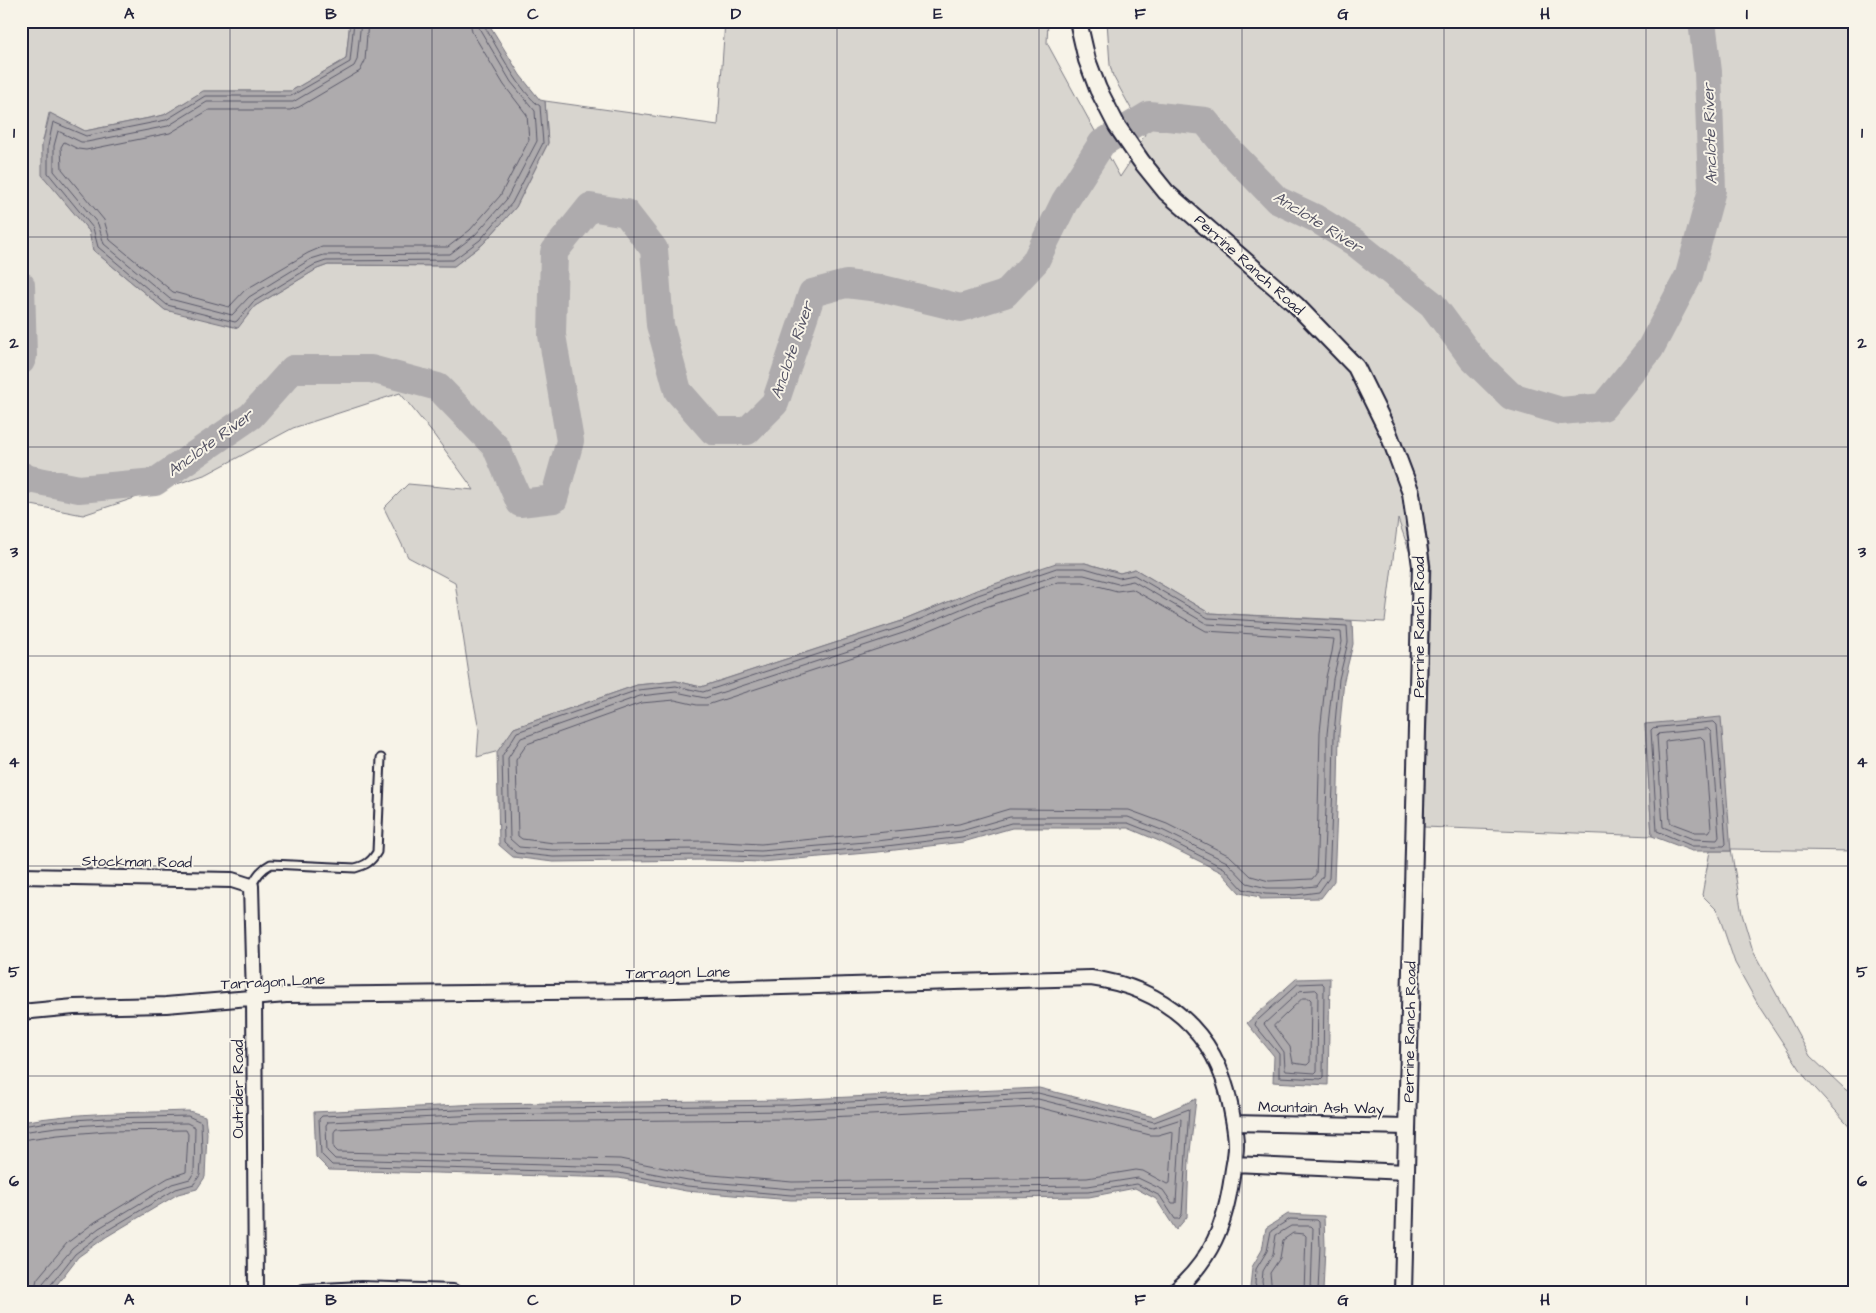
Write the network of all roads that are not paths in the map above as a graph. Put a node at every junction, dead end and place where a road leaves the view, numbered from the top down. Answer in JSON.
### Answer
{"nodes":[{"id":1,"x":1078,"y":21,"type":"edge"},
{"id":2,"x":381,"y":758,"type":"dead end"},
{"id":3,"x":21,"y":876,"type":"edge"},
{"id":4,"x":251,"y":886,"type":"junction"},
{"id":5,"x":254,"y":998,"type":"junction"},
{"id":6,"x":21,"y":1012,"type":"edge"},
{"id":7,"x":1234,"y":1123,"type":"junction"},
{"id":8,"x":1407,"y":1127,"type":"junction"},
{"id":9,"x":1234,"y":1164,"type":"junction"},
{"id":10,"x":1406,"y":1172,"type":"junction"},
{"id":11,"x":256,"y":1292,"type":"edge"},
{"id":12,"x":304,"y":1292,"type":"edge"},
{"id":13,"x":453,"y":1292,"type":"edge"},
{"id":14,"x":1174,"y":1292,"type":"edge"},
{"id":15,"x":1403,"y":1292,"type":"edge"}],
"edges":[{"from":1,"to":8,"type":"street","name":"Perrine Ranch Road"},
{"from":2,"to":4,"type":"lane"},
{"from":3,"to":4,"type":"street","name":"Stockman Road"},
{"from":4,"to":5,"type":"street","name":"Outrider Road"},
{"from":5,"to":6,"type":"street","name":"Tarragon Lane"},
{"from":5,"to":7,"type":"street","name":"Tarragon Lane"},
{"from":5,"to":11,"type":"street","name":"Outrider Road"},
{"from":7,"to":8,"type":"street","name":"Mountain Ash Way"},
{"from":7,"to":9,"type":"street","name":"Tarragon Lane"},
{"from":8,"to":10,"type":"street","name":"Perrine Ranch Road"},
{"from":9,"to":10,"type":"street"},
{"from":9,"to":14,"type":"street"},
{"from":10,"to":15,"type":"street","name":"Perrine Ranch Road"},
{"from":12,"to":13,"type":"street"}]}
